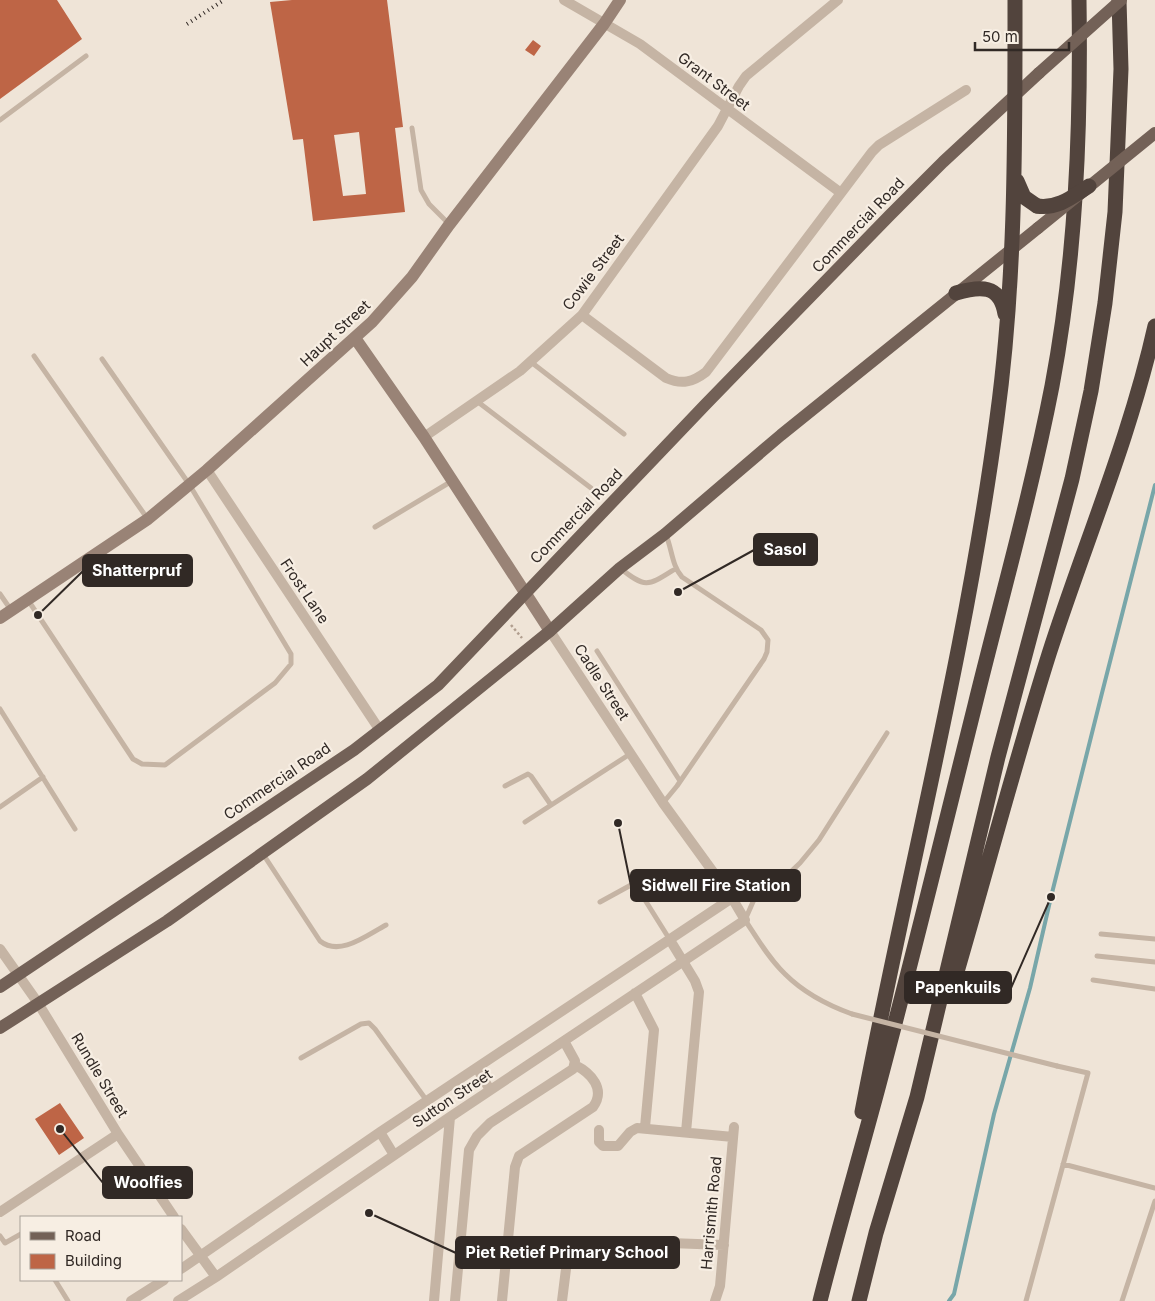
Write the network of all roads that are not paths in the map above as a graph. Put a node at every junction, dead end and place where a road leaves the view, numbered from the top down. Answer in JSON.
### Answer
{"nodes":[{"id":1,"x":564,"y":0,"type":"edge"},
{"id":2,"x":620,"y":0,"type":"edge"},
{"id":3,"x":838,"y":0,"type":"edge"},
{"id":4,"x":1015,"y":0,"type":"edge"},
{"id":5,"x":1079,"y":0,"type":"edge"},
{"id":6,"x":1120,"y":0,"type":"edge"},
{"id":7,"x":604,"y":24,"type":"junction"},
{"id":8,"x":86,"y":56,"type":"dead end"},
{"id":9,"x":966,"y":90,"type":"dead end"},
{"id":10,"x":1015,"y":95,"type":"junction"},
{"id":11,"x":726,"y":109,"type":"junction"},
{"id":12,"x":0,"y":120,"type":"edge"},
{"id":13,"x":412,"y":128,"type":"dead end"},
{"id":14,"x":1155,"y":133,"type":"edge"},
{"id":15,"x":1015,"y":176,"type":"junction"},
{"id":16,"x":1089,"y":186,"type":"junction"},
{"id":17,"x":842,"y":193,"type":"junction"},
{"id":18,"x":449,"y":225,"type":"junction"},
{"id":19,"x":1013,"y":248,"type":"junction"},
{"id":20,"x":956,"y":293,"type":"junction"},
{"id":21,"x":582,"y":315,"type":"junction"},
{"id":22,"x":1007,"y":323,"type":"junction"},
{"id":23,"x":1155,"y":326,"type":"edge"},
{"id":24,"x":355,"y":338,"type":"junction"},
{"id":25,"x":34,"y":356,"type":"dead end"},
{"id":26,"x":102,"y":359,"type":"dead end"},
{"id":27,"x":531,"y":362,"type":"junction"},
{"id":28,"x":478,"y":402,"type":"junction"},
{"id":29,"x":624,"y":434,"type":"dead end"},
{"id":30,"x":424,"y":437,"type":"junction"},
{"id":31,"x":207,"y":470,"type":"junction"},
{"id":32,"x":453,"y":481,"type":"junction"},
{"id":33,"x":189,"y":484,"type":"junction"},
{"id":34,"x":591,"y":488,"type":"dead end"},
{"id":35,"x":148,"y":519,"type":"junction"},
{"id":36,"x":374,"y":527,"type":"dead end"},
{"id":37,"x":665,"y":534,"type":"junction"},
{"id":38,"x":620,"y":568,"type":"junction"},
{"id":39,"x":675,"y":569,"type":"junction"},
{"id":40,"x":525,"y":593,"type":"junction"},
{"id":41,"x":0,"y":594,"type":"edge"},
{"id":42,"x":27,"y":600,"type":"junction"},
{"id":43,"x":11,"y":610,"type":"junction"},
{"id":44,"x":0,"y":618,"type":"edge"},
{"id":45,"x":550,"y":632,"type":"junction"},
{"id":46,"x":597,"y":651,"type":"dead end"},
{"id":47,"x":0,"y":709,"type":"edge"},
{"id":48,"x":379,"y":729,"type":"junction"},
{"id":49,"x":888,"y":733,"type":"dead end"},
{"id":50,"x":630,"y":754,"type":"junction"},
{"id":51,"x":43,"y":777,"type":"junction"},
{"id":52,"x":680,"y":781,"type":"junction"},
{"id":53,"x":505,"y":786,"type":"dead end"},
{"id":54,"x":663,"y":803,"type":"junction"},
{"id":55,"x":551,"y":805,"type":"junction"},
{"id":56,"x":0,"y":807,"type":"edge"},
{"id":57,"x":525,"y":822,"type":"dead end"},
{"id":58,"x":75,"y":828,"type":"dead end"},
{"id":59,"x":263,"y":853,"type":"junction"},
{"id":60,"x":756,"y":895,"type":"junction"},
{"id":61,"x":732,"y":898,"type":"junction"},
{"id":62,"x":600,"y":902,"type":"dead end"},
{"id":63,"x":745,"y":920,"type":"junction"},
{"id":64,"x":386,"y":925,"type":"dead end"},
{"id":65,"x":1101,"y":934,"type":"dead end"},
{"id":66,"x":1155,"y":939,"type":"edge"},
{"id":67,"x":670,"y":940,"type":"junction"},
{"id":68,"x":0,"y":949,"type":"edge"},
{"id":69,"x":1097,"y":956,"type":"dead end"},
{"id":70,"x":684,"y":961,"type":"junction"},
{"id":71,"x":1155,"y":962,"type":"edge"},
{"id":72,"x":18,"y":976,"type":"junction"},
{"id":73,"x":1093,"y":980,"type":"dead end"},
{"id":74,"x":0,"y":987,"type":"edge"},
{"id":75,"x":1155,"y":989,"type":"edge"},
{"id":76,"x":635,"y":994,"type":"junction"},
{"id":77,"x":38,"y":1003,"type":"junction"},
{"id":78,"x":0,"y":1028,"type":"edge"},
{"id":79,"x":564,"y":1041,"type":"junction"},
{"id":80,"x":301,"y":1058,"type":"dead end"},
{"id":81,"x":575,"y":1065,"type":"junction"},
{"id":82,"x":476,"y":1068,"type":"junction"},
{"id":83,"x":490,"y":1090,"type":"junction"},
{"id":84,"x":917,"y":1097,"type":"junction"},
{"id":85,"x":427,"y":1101,"type":"junction"},
{"id":86,"x":450,"y":1117,"type":"junction"},
{"id":87,"x":645,"y":1127,"type":"junction"},
{"id":88,"x":599,"y":1130,"type":"dead end"},
{"id":89,"x":380,"y":1132,"type":"junction"},
{"id":90,"x":686,"y":1132,"type":"junction"},
{"id":91,"x":118,"y":1134,"type":"junction"},
{"id":92,"x":394,"y":1155,"type":"junction"},
{"id":93,"x":1064,"y":1164,"type":"junction"},
{"id":94,"x":1155,"y":1188,"type":"edge"},
{"id":95,"x":1155,"y":1201,"type":"edge"},
{"id":96,"x":0,"y":1212,"type":"edge"},
{"id":97,"x":173,"y":1216,"type":"edge"},
{"id":98,"x":842,"y":1216,"type":"junction"},
{"id":99,"x":182,"y":1230,"type":"edge"},
{"id":100,"x":20,"y":1235,"type":"edge"},
{"id":101,"x":0,"y":1236,"type":"edge"},
{"id":102,"x":6,"y":1243,"type":"junction"},
{"id":103,"x":724,"y":1245,"type":"junction"},
{"id":104,"x":0,"y":1247,"type":"edge"},
{"id":105,"x":200,"y":1257,"type":"junction"},
{"id":106,"x":182,"y":1268,"type":"edge"},
{"id":107,"x":216,"y":1277,"type":"junction"},
{"id":108,"x":56,"y":1281,"type":"edge"},
{"id":109,"x":162,"y":1281,"type":"edge"},
{"id":110,"x":68,"y":1301,"type":"edge"},
{"id":111,"x":132,"y":1301,"type":"edge"},
{"id":112,"x":178,"y":1301,"type":"edge"},
{"id":113,"x":434,"y":1301,"type":"edge"},
{"id":114,"x":455,"y":1301,"type":"edge"},
{"id":115,"x":502,"y":1301,"type":"edge"},
{"id":116,"x":562,"y":1301,"type":"edge"},
{"id":117,"x":715,"y":1301,"type":"edge"},
{"id":118,"x":820,"y":1301,"type":"edge"},
{"id":119,"x":859,"y":1301,"type":"edge"},
{"id":120,"x":1026,"y":1301,"type":"edge"},
{"id":121,"x":1122,"y":1301,"type":"edge"}],
"edges":[{"from":1,"to":7,"type":"street","name":"Grant Street"},
{"from":2,"to":7,"type":"street","name":"Haupt Street"},
{"from":3,"to":11,"type":"street","name":"Cowie Street"},
{"from":4,"to":10,"type":"highway"},
{"from":5,"to":98,"type":"highway"},
{"from":6,"to":10,"type":"main road","name":"Commercial Road","bridge":true},
{"from":6,"to":84,"type":"highway"},
{"from":7,"to":11,"type":"street","name":"Grant Street"},
{"from":7,"to":18,"type":"street","name":"Haupt Street"},
{"from":8,"to":12,"type":"lane"},
{"from":9,"to":17,"type":"street","name":"Commercial Road"},
{"from":10,"to":15,"type":"highway"},
{"from":10,"to":40,"type":"main road","name":"Commercial Road"},
{"from":11,"to":17,"type":"street","name":"Grant Street"},
{"from":11,"to":21,"type":"street","name":"Cowie Street"},
{"from":13,"to":18,"type":"lane"},
{"from":14,"to":16,"type":"main road","bridge":true},
{"from":15,"to":16,"type":"highway","bridge":true},
{"from":15,"to":19,"type":"highway"},
{"from":16,"to":19,"type":"main road","bridge":true},
{"from":17,"to":21,"type":"street","name":"Commercial Road"},
{"from":18,"to":24,"type":"street","name":"Haupt Street"},
{"from":19,"to":20,"type":"main road"},
{"from":19,"to":22,"type":"highway"},
{"from":20,"to":22,"type":"highway"},
{"from":20,"to":37,"type":"main road"},
{"from":21,"to":27,"type":"street","name":"Cowie Street"},
{"from":22,"to":98,"type":"highway"},
{"from":23,"to":84,"type":"highway"},
{"from":24,"to":30,"type":"street","name":"Cadle Street"},
{"from":24,"to":31,"type":"street","name":"Haupt Street"},
{"from":25,"to":35,"type":"lane"},
{"from":26,"to":33,"type":"lane"},
{"from":27,"to":28,"type":"street","name":"Cowie Street"},
{"from":27,"to":29,"type":"lane"},
{"from":28,"to":30,"type":"street","name":"Cowie Street"},
{"from":28,"to":34,"type":"lane"},
{"from":30,"to":32,"type":"street","name":"Cadle Street"},
{"from":31,"to":33,"type":"street","name":"Haupt Street"},
{"from":31,"to":48,"type":"street","name":"Frost Lane"},
{"from":32,"to":36,"type":"lane"},
{"from":32,"to":40,"type":"street","name":"Cadle Street"},
{"from":33,"to":35,"type":"street","name":"Haupt Street"},
{"from":33,"to":42,"type":"lane"},
{"from":35,"to":42,"type":"street","name":"Haupt Street"},
{"from":37,"to":38,"type":"main road"},
{"from":37,"to":39,"type":"lane"},
{"from":38,"to":39,"type":"lane"},
{"from":38,"to":45,"type":"main road"},
{"from":39,"to":52,"type":"lane"},
{"from":40,"to":45,"type":"street","name":"Cadle Street"},
{"from":40,"to":48,"type":"main road","name":"Commercial Road"},
{"from":41,"to":43,"type":"lane"},
{"from":42,"to":43,"type":"street","name":"Haupt Street"},
{"from":43,"to":44,"type":"street","name":"Haupt Street"},
{"from":45,"to":50,"type":"street","name":"Cadle Street"},
{"from":45,"to":59,"type":"main road"},
{"from":46,"to":52,"type":"lane"},
{"from":47,"to":51,"type":"lane"},
{"from":48,"to":72,"type":"main road","name":"Commercial Road"},
{"from":49,"to":60,"type":"lane"},
{"from":50,"to":54,"type":"street","name":"Cadle Street"},
{"from":50,"to":55,"type":"lane"},
{"from":51,"to":56,"type":"lane"},
{"from":51,"to":58,"type":"lane"},
{"from":52,"to":54,"type":"lane"},
{"from":53,"to":55,"type":"lane"},
{"from":54,"to":61,"type":"street","name":"Cadle Street"},
{"from":55,"to":57,"type":"lane"},
{"from":59,"to":64,"type":"lane"},
{"from":59,"to":77,"type":"main road"},
{"from":60,"to":61,"type":"lane"},
{"from":60,"to":63,"type":"lane"},
{"from":61,"to":63,"type":"street","name":"Cadle Street"},
{"from":61,"to":67,"type":"street","name":"Sutton Street"},
{"from":62,"to":67,"type":"lane"},
{"from":63,"to":70,"type":"street","name":"Sutton Street"},
{"from":63,"to":93,"type":"lane","name":"Cadle Street","bridge":true},
{"from":65,"to":66,"type":"lane"},
{"from":67,"to":70,"type":"street"},
{"from":67,"to":82,"type":"street","name":"Sutton Street"},
{"from":68,"to":72,"type":"street","name":"Rundle Street"},
{"from":69,"to":71,"type":"lane"},
{"from":70,"to":76,"type":"street","name":"Sutton Street"},
{"from":70,"to":90,"type":"street"},
{"from":72,"to":74,"type":"main road","name":"Commercial Road"},
{"from":72,"to":77,"type":"street","name":"Rundle Street"},
{"from":73,"to":75,"type":"lane"},
{"from":76,"to":79,"type":"street","name":"Sutton Street"},
{"from":76,"to":87,"type":"street"},
{"from":77,"to":78,"type":"main road"},
{"from":77,"to":91,"type":"street","name":"Rundle Street"},
{"from":79,"to":81,"type":"street"},
{"from":79,"to":83,"type":"street","name":"Sutton Street"},
{"from":80,"to":85,"type":"lane"},
{"from":81,"to":114,"type":"street"},
{"from":81,"to":115,"type":"street"},
{"from":82,"to":83,"type":"street"},
{"from":82,"to":85,"type":"street","name":"Sutton Street"},
{"from":83,"to":86,"type":"street","name":"Sutton Street"},
{"from":84,"to":119,"type":"highway"},
{"from":85,"to":89,"type":"street","name":"Sutton Street"},
{"from":86,"to":92,"type":"street","name":"Sutton Street"},
{"from":86,"to":113,"type":"street"},
{"from":87,"to":88,"type":"street"},
{"from":87,"to":90,"type":"street"},
{"from":89,"to":92,"type":"street"},
{"from":89,"to":105,"type":"street","name":"Sutton Street"},
{"from":90,"to":103,"type":"street","name":"Harrismith Road"},
{"from":91,"to":96,"type":"street"},
{"from":91,"to":97,"type":"street","name":"Rundle Street"},
{"from":92,"to":107,"type":"street","name":"Sutton Street"},
{"from":93,"to":94,"type":"lane"},
{"from":93,"to":120,"type":"lane"},
{"from":95,"to":121,"type":"lane"},
{"from":98,"to":118,"type":"highway"},
{"from":99,"to":105,"type":"street"},
{"from":100,"to":102,"type":"lane"},
{"from":101,"to":102,"type":"lane"},
{"from":102,"to":104,"type":"lane"},
{"from":103,"to":116,"type":"street"},
{"from":103,"to":117,"type":"street","name":"Harrismith Road"},
{"from":105,"to":106,"type":"street","name":"Sutton Street"},
{"from":105,"to":107,"type":"street"},
{"from":107,"to":112,"type":"street","name":"Sutton Street"},
{"from":108,"to":110,"type":"lane"},
{"from":109,"to":111,"type":"street"}]}
